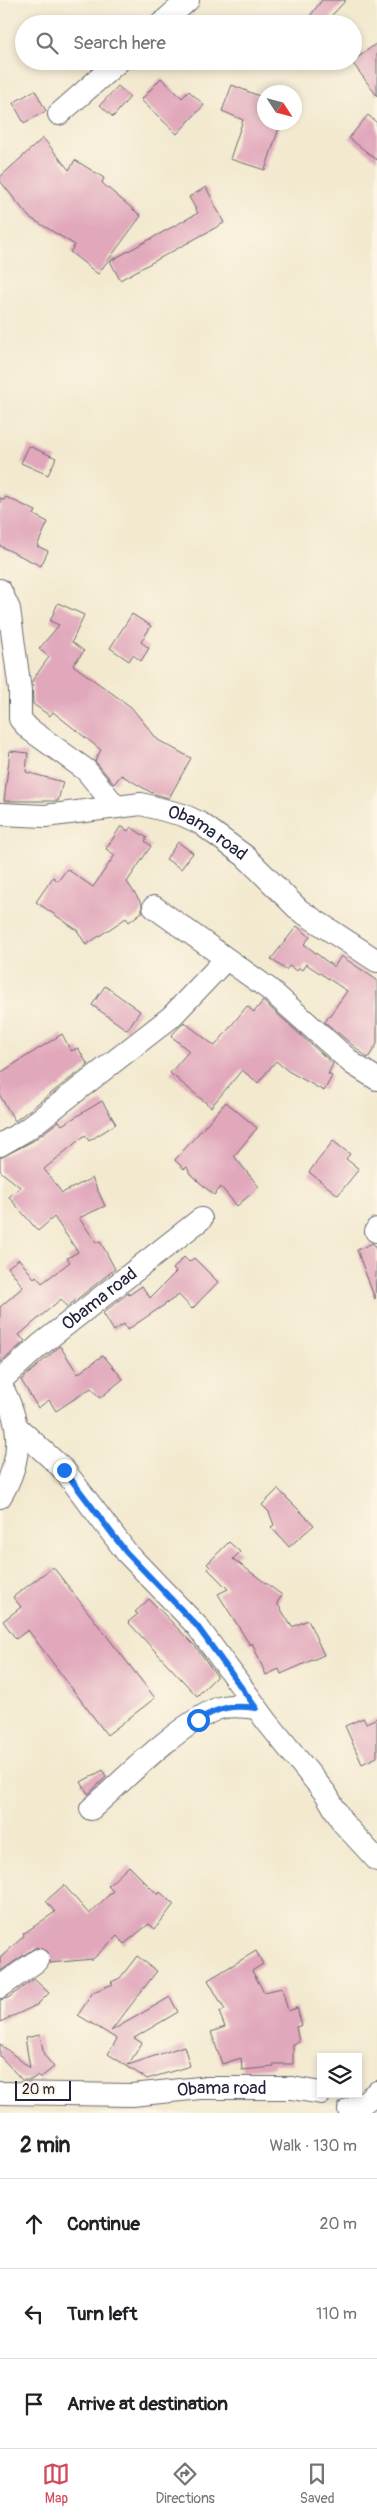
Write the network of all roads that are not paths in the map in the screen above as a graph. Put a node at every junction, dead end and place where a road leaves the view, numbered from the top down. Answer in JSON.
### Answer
{"nodes":[{"id":1,"x":188,"y":0,"type":"edge"},
{"id":2,"x":171,"y":15,"type":"edge"},
{"id":3,"x":109,"y":70,"type":"edge"},
{"id":4,"x":59,"y":114,"type":"dead end"},
{"id":5,"x":0,"y":590,"type":"edge"},
{"id":6,"x":116,"y":807,"type":"junction"},
{"id":7,"x":0,"y":814,"type":"edge"},
{"id":8,"x":154,"y":907,"type":"dead end"},
{"id":9,"x":226,"y":959,"type":"junction"},
{"id":10,"x":377,"y":961,"type":"edge"},
{"id":11,"x":377,"y":1079,"type":"edge"},
{"id":12,"x":0,"y":1145,"type":"edge"},
{"id":13,"x":202,"y":1219,"type":"dead end"},
{"id":14,"x":0,"y":1382,"type":"edge"},
{"id":15,"x":17,"y":1427,"type":"junction"},
{"id":16,"x":0,"y":1497,"type":"edge"},
{"id":17,"x":256,"y":1708,"type":"junction"},
{"id":18,"x":91,"y":1809,"type":"dead end"},
{"id":19,"x":377,"y":1860,"type":"edge"},
{"id":20,"x":38,"y":1960,"type":"dead end"},
{"id":21,"x":0,"y":1987,"type":"edge"},
{"id":22,"x":2,"y":2091,"type":"edge"},
{"id":23,"x":317,"y":2092,"type":"edge"},
{"id":24,"x":377,"y":2092,"type":"edge"},
{"id":25,"x":331,"y":2098,"type":"edge"},
{"id":26,"x":351,"y":2112,"type":"edge"}],
"edges":[{"from":1,"to":2,"type":"street"},
{"from":3,"to":4,"type":"street"},
{"from":5,"to":6,"type":"street"},
{"from":6,"to":7,"type":"street","name":"Obama road"},
{"from":6,"to":10,"type":"street","name":"Obama road"},
{"from":8,"to":9,"type":"street"},
{"from":9,"to":11,"type":"street"},
{"from":9,"to":12,"type":"street"},
{"from":13,"to":14,"type":"street","name":"Obama road"},
{"from":14,"to":15,"type":"street","name":"Obama road"},
{"from":15,"to":16,"type":"street","name":"Obama road"},
{"from":15,"to":17,"type":"street"},
{"from":17,"to":18,"type":"street"},
{"from":17,"to":19,"type":"street"},
{"from":20,"to":21,"type":"street"},
{"from":22,"to":23,"type":"street","name":"Obama road"},
{"from":24,"to":26,"type":"street"},
{"from":25,"to":26,"type":"street"}]}
